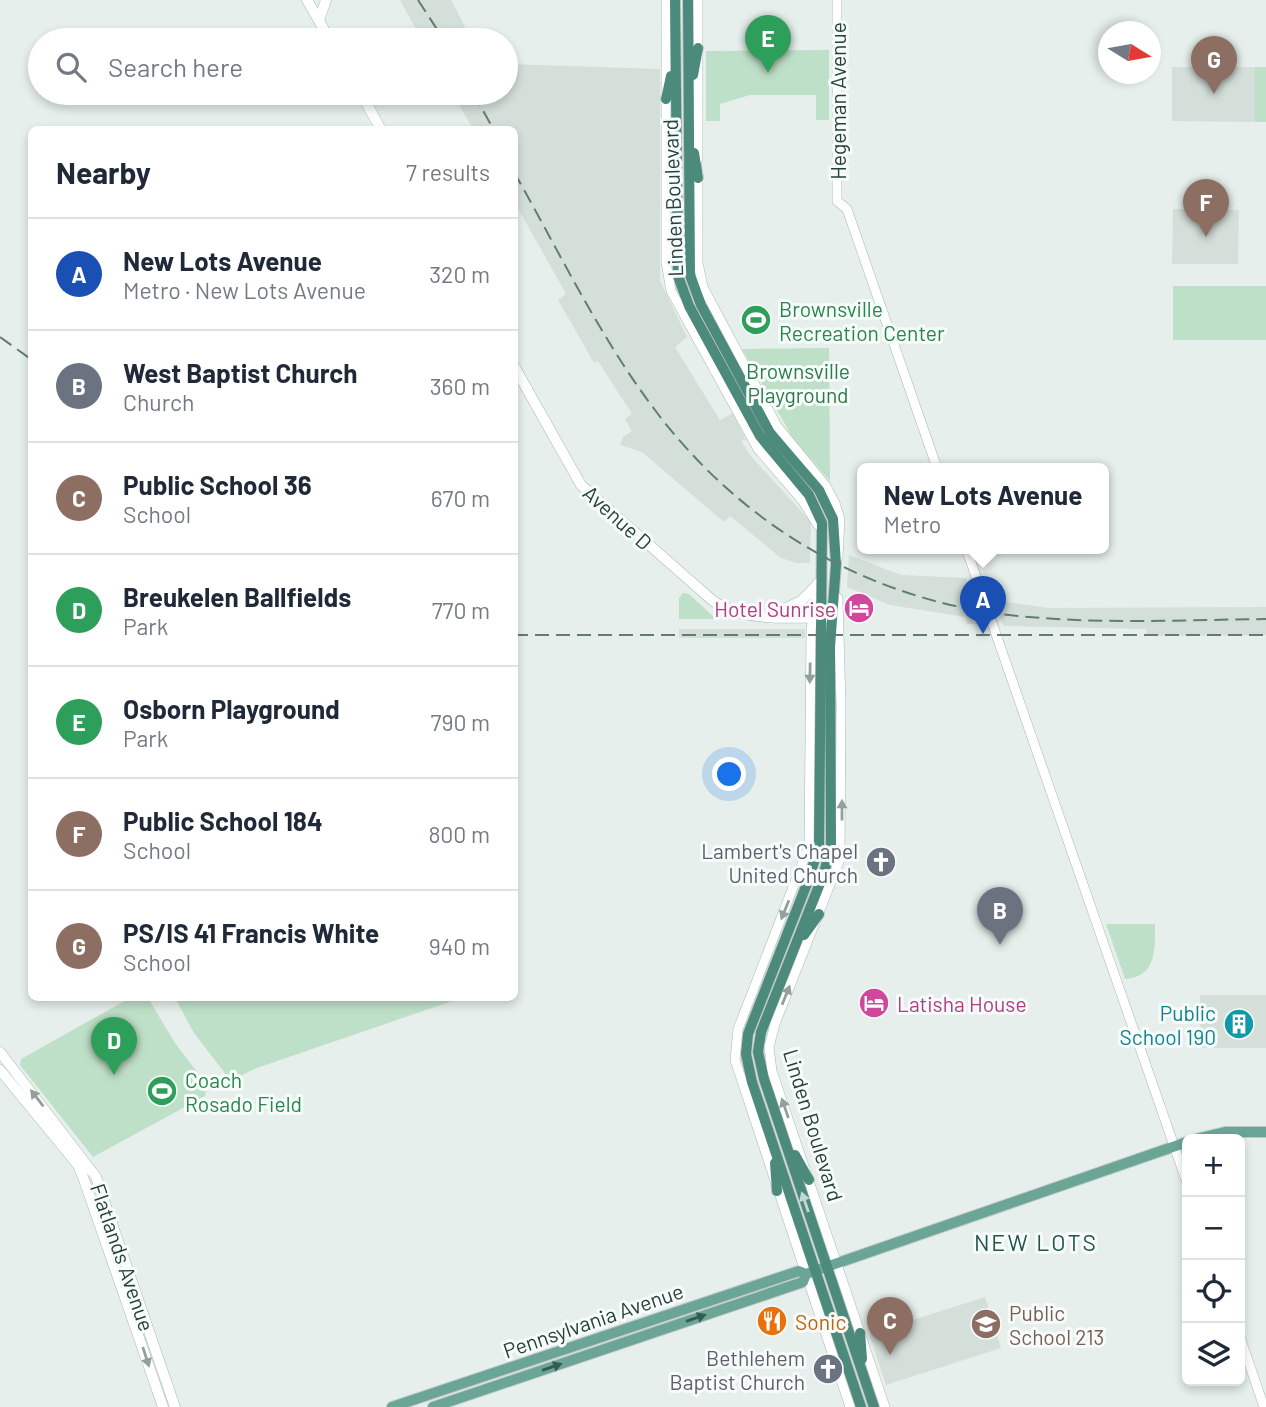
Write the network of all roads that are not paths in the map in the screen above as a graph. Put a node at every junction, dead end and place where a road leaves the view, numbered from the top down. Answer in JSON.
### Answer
{"nodes":[{"id":1,"x":307,"y":0,"type":"edge"},
{"id":2,"x":326,"y":0,"type":"edge"},
{"id":3,"x":666,"y":0,"type":"edge"},
{"id":4,"x":675,"y":0,"type":"edge"},
{"id":5,"x":688,"y":0,"type":"edge"},
{"id":6,"x":698,"y":0,"type":"edge"},
{"id":7,"x":837,"y":0,"type":"edge"},
{"id":8,"x":319,"y":20,"type":"junction"},
{"id":9,"x":323,"y":28,"type":"edge"},
{"id":10,"x":698,"y":48,"type":"junction"},
{"id":11,"x":675,"y":53,"type":"junction"},
{"id":12,"x":666,"y":99,"type":"junction"},
{"id":13,"x":688,"y":99,"type":"junction"},
{"id":14,"x":367,"y":105,"type":"edge"},
{"id":15,"x":689,"y":125,"type":"junction"},
{"id":16,"x":379,"y":126,"type":"edge"},
{"id":17,"x":698,"y":178,"type":"junction"},
{"id":18,"x":518,"y":373,"type":"edge"},
{"id":19,"x":935,"y":463,"type":"edge"},
{"id":20,"x":823,"y":538,"type":"junction"},
{"id":21,"x":967,"y":554,"type":"edge"},
{"id":22,"x":836,"y":564,"type":"junction"},
{"id":23,"x":822,"y":568,"type":"junction"},
{"id":24,"x":816,"y":586,"type":"junction"},
{"id":25,"x":769,"y":615,"type":"junction"},
{"id":26,"x":822,"y":617,"type":"junction"},
{"id":27,"x":819,"y":914,"type":"junction"},
{"id":28,"x":793,"y":952,"type":"junction"},
{"id":29,"x":0,"y":1052,"type":"edge"},
{"id":30,"x":0,"y":1070,"type":"edge"},
{"id":31,"x":1266,"y":1132,"type":"edge"},
{"id":32,"x":1217,"y":1134,"type":"edge"},
{"id":33,"x":783,"y":1136,"type":"junction"},
{"id":34,"x":772,"y":1143,"type":"junction"},
{"id":35,"x":1182,"y":1144,"type":"edge"},
{"id":36,"x":1174,"y":1146,"type":"junction"},
{"id":37,"x":1182,"y":1169,"type":"edge"},
{"id":38,"x":809,"y":1180,"type":"junction"},
{"id":39,"x":778,"y":1191,"type":"junction"},
{"id":40,"x":832,"y":1265,"type":"junction"},
{"id":41,"x":810,"y":1273,"type":"junction"},
{"id":42,"x":860,"y":1333,"type":"junction"},
{"id":43,"x":1245,"y":1352,"type":"edge"},
{"id":44,"x":862,"y":1373,"type":"junction"},
{"id":45,"x":163,"y":1407,"type":"edge"},
{"id":46,"x":175,"y":1407,"type":"edge"},
{"id":47,"x":393,"y":1407,"type":"edge"},
{"id":48,"x":433,"y":1407,"type":"edge"},
{"id":49,"x":850,"y":1407,"type":"edge"},
{"id":50,"x":861,"y":1407,"type":"edge"},
{"id":51,"x":874,"y":1407,"type":"edge"},
{"id":52,"x":885,"y":1407,"type":"edge"},
{"id":53,"x":1264,"y":1407,"type":"edge"}],
"edges":[{"from":1,"to":8,"type":"main road"},
{"from":2,"to":8,"type":"main road"},
{"from":3,"to":12,"type":"street","name":"Linden Boulevard"},
{"from":4,"to":11,"type":"highway","name":"Linden Boulevard"},
{"from":5,"to":13,"type":"highway","name":"Linden Boulevard"},
{"from":6,"to":10,"type":"street","name":"Linden Boulevard"},
{"from":7,"to":19,"type":"street","name":"Hegeman Avenue"},
{"from":8,"to":9,"type":"main road"},
{"from":10,"to":13,"type":"highway"},
{"from":10,"to":17,"type":"street","name":"Linden Boulevard"},
{"from":11,"to":12,"type":"highway"},
{"from":11,"to":20,"type":"highway","name":"Linden Boulevard"},
{"from":12,"to":20,"type":"street","name":"Linden Boulevard"},
{"from":13,"to":15,"type":"highway","name":"Linden Boulevard"},
{"from":14,"to":16,"type":"main road"},
{"from":15,"to":17,"type":"highway"},
{"from":15,"to":22,"type":"highway","name":"Linden Boulevard"},
{"from":17,"to":22,"type":"street","name":"Linden Boulevard"},
{"from":18,"to":25,"type":"main road","name":"Avenue D"},
{"from":20,"to":23,"type":"highway","name":"Linden Boulevard"},
{"from":21,"to":36,"type":"street"},
{"from":22,"to":26,"type":"highway","name":"Linden Boulevard"},
{"from":27,"to":22,"type":"street","name":"Linden Boulevard","one_way":true},
{"from":23,"to":24,"type":"street","name":"Linden Boulevard"},
{"from":23,"to":26,"type":"highway","name":"Linden Boulevard"},
{"from":24,"to":25,"type":"main road"},
{"from":24,"to":26,"type":"street","name":"Linden Boulevard"},
{"from":25,"to":26,"type":"main road","name":"Avenue D"},
{"from":26,"to":28,"type":"highway","name":"Linden Boulevard"},
{"from":26,"to":34,"type":"highway","name":"Linden Boulevard"},
{"from":26,"to":39,"type":"street","name":"Linden Boulevard","one_way":true},
{"from":27,"to":28,"type":"highway"},
{"from":38,"to":27,"type":"street","name":"Linden Boulevard","one_way":true},
{"from":28,"to":33,"type":"highway","name":"Linden Boulevard"},
{"from":46,"to":29,"type":"main road","name":"Flatlands Avenue","one_way":true},
{"from":30,"to":45,"type":"main road","name":"Flatlands Avenue","one_way":true},
{"from":31,"to":32,"type":"main road"},
{"from":33,"to":38,"type":"highway"},
{"from":40,"to":33,"type":"highway","name":"Linden Boulevard","one_way":true},
{"from":34,"to":39,"type":"highway"},
{"from":34,"to":41,"type":"highway","name":"Linden Boulevard"},
{"from":35,"to":36,"type":"main road","name":"Pennsylvania Avenue"},
{"from":36,"to":37,"type":"street"},
{"from":36,"to":40,"type":"main road","name":"Pennsylvania Avenue"},
{"from":38,"to":40,"type":"street","name":"Linden Boulevard"},
{"from":39,"to":41,"type":"street","name":"Linden Boulevard"},
{"from":40,"to":41,"type":"main road","name":"Pennsylvania Avenue"},
{"from":40,"to":42,"type":"street","name":"Linden Boulevard"},
{"from":40,"to":44,"type":"highway","name":"Linden Boulevard"},
{"from":41,"to":47,"type":"main road","name":"Pennsylvania Avenue"},
{"from":48,"to":41,"type":"main road","name":"Pennsylvania Avenue","one_way":true},
{"from":41,"to":49,"type":"street","name":"Linden Boulevard"},
{"from":41,"to":50,"type":"highway","name":"Linden Boulevard"},
{"from":42,"to":44,"type":"highway"},
{"from":42,"to":52,"type":"street","name":"Linden Boulevard"},
{"from":43,"to":53,"type":"street"},
{"from":44,"to":51,"type":"highway","name":"Linden Boulevard"}]}
